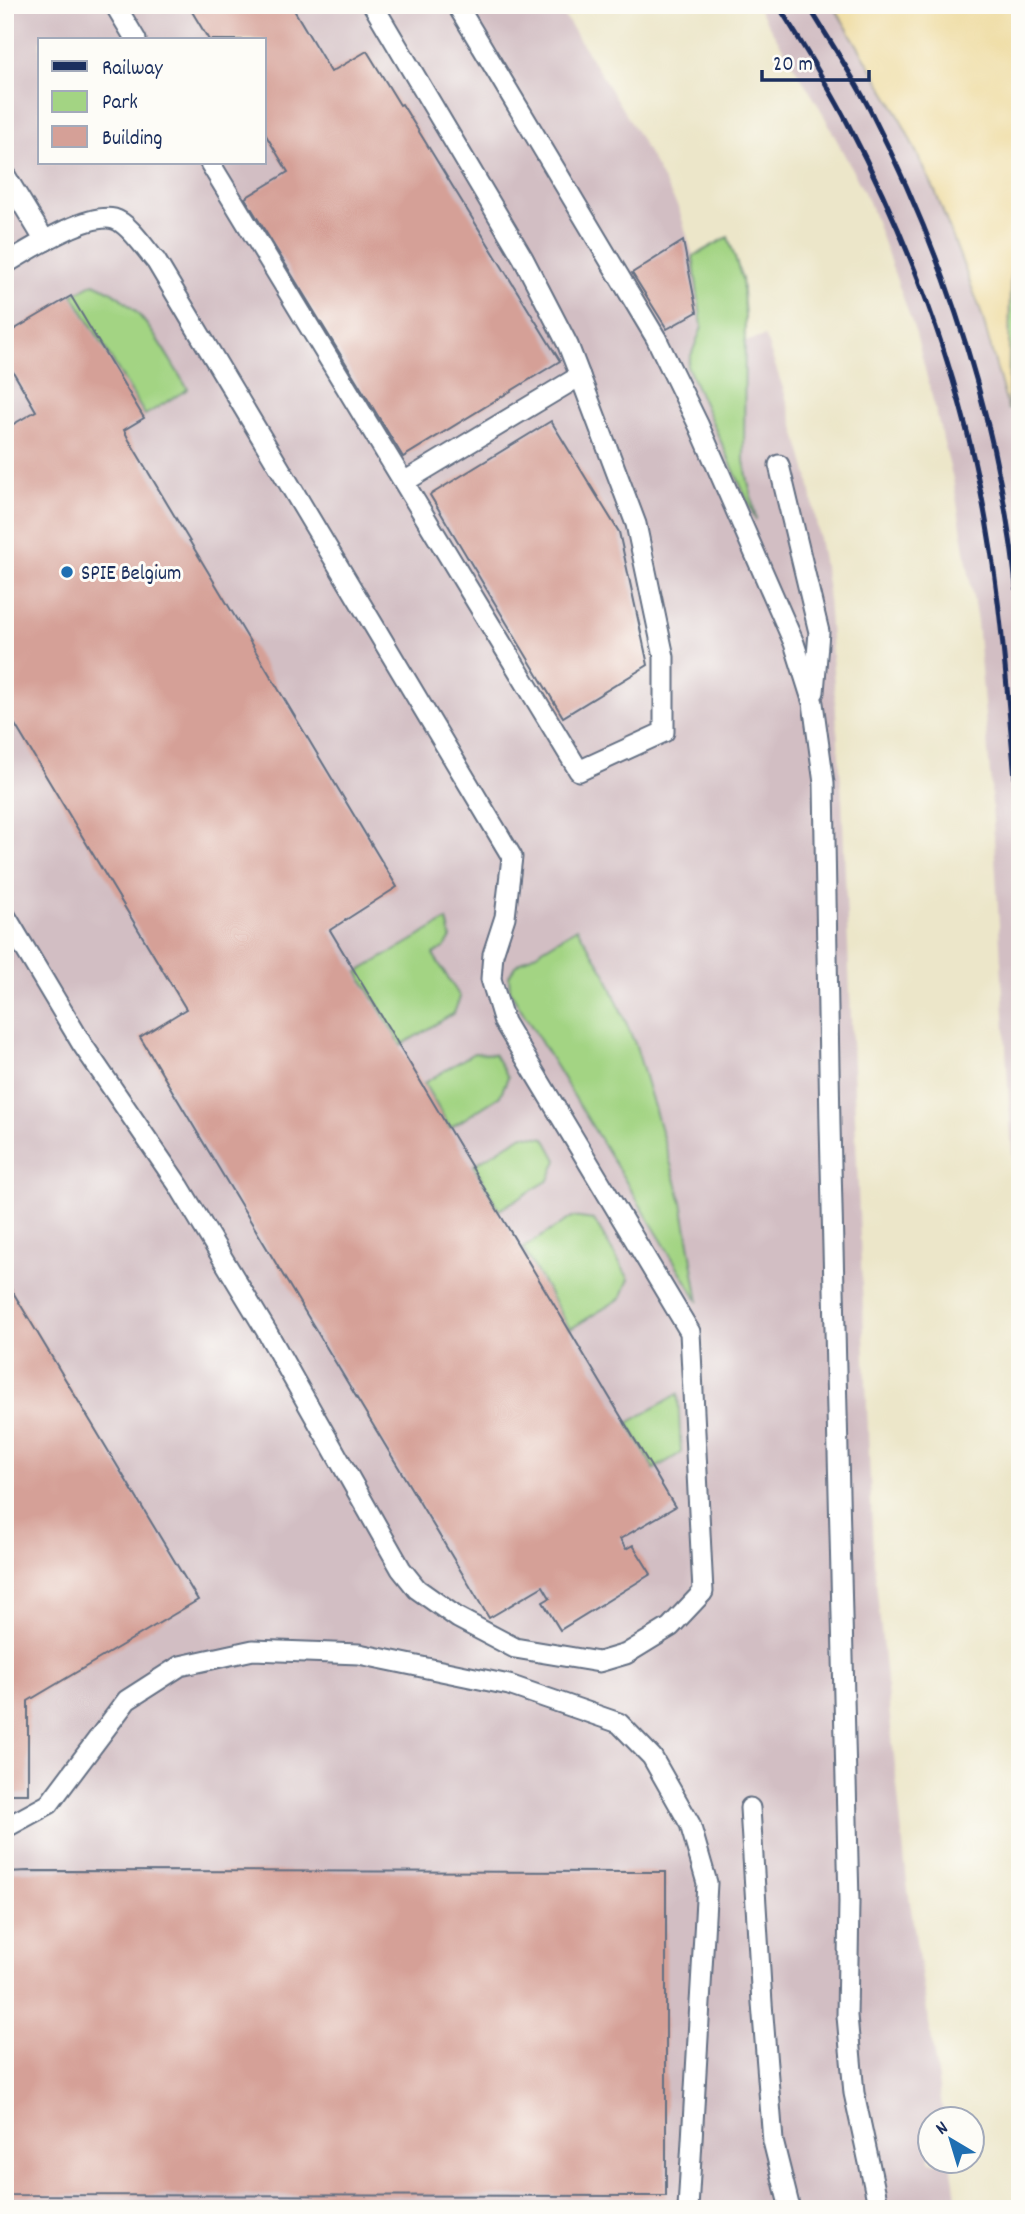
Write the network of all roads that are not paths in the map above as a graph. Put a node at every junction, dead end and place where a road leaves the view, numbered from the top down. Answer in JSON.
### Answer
{"nodes":[{"id":1,"x":115,"y":5,"type":"edge"},
{"id":2,"x":373,"y":5,"type":"edge"},
{"id":3,"x":457,"y":5,"type":"edge"},
{"id":4,"x":135,"y":38,"type":"edge"},
{"id":5,"x":211,"y":164,"type":"edge"},
{"id":6,"x":5,"y":175,"type":"edge"},
{"id":7,"x":46,"y":241,"type":"junction"},
{"id":8,"x":5,"y":264,"type":"edge"},
{"id":9,"x":580,"y":376,"type":"junction"},
{"id":10,"x":779,"y":465,"type":"dead end"},
{"id":11,"x":404,"y":482,"type":"junction"},
{"id":12,"x":813,"y":703,"type":"junction"},
{"id":13,"x":5,"y":915,"type":"edge"},
{"id":14,"x":750,"y":1808,"type":"dead end"},
{"id":15,"x":5,"y":1828,"type":"edge"},
{"id":16,"x":688,"y":2209,"type":"edge"},
{"id":17,"x":790,"y":2209,"type":"edge"},
{"id":18,"x":879,"y":2209,"type":"edge"}],
"edges":[{"from":1,"to":4,"type":"lane"},
{"from":2,"to":9,"type":"lane"},
{"from":3,"to":12,"type":"lane"},
{"from":5,"to":11,"type":"lane"},
{"from":6,"to":7,"type":"lane"},
{"from":7,"to":8,"type":"lane"},
{"from":7,"to":13,"type":"lane"},
{"from":9,"to":11,"type":"lane"},
{"from":9,"to":11,"type":"lane"},
{"from":10,"to":12,"type":"lane"},
{"from":12,"to":18,"type":"lane"},
{"from":14,"to":17,"type":"lane"},
{"from":15,"to":16,"type":"lane"}]}
